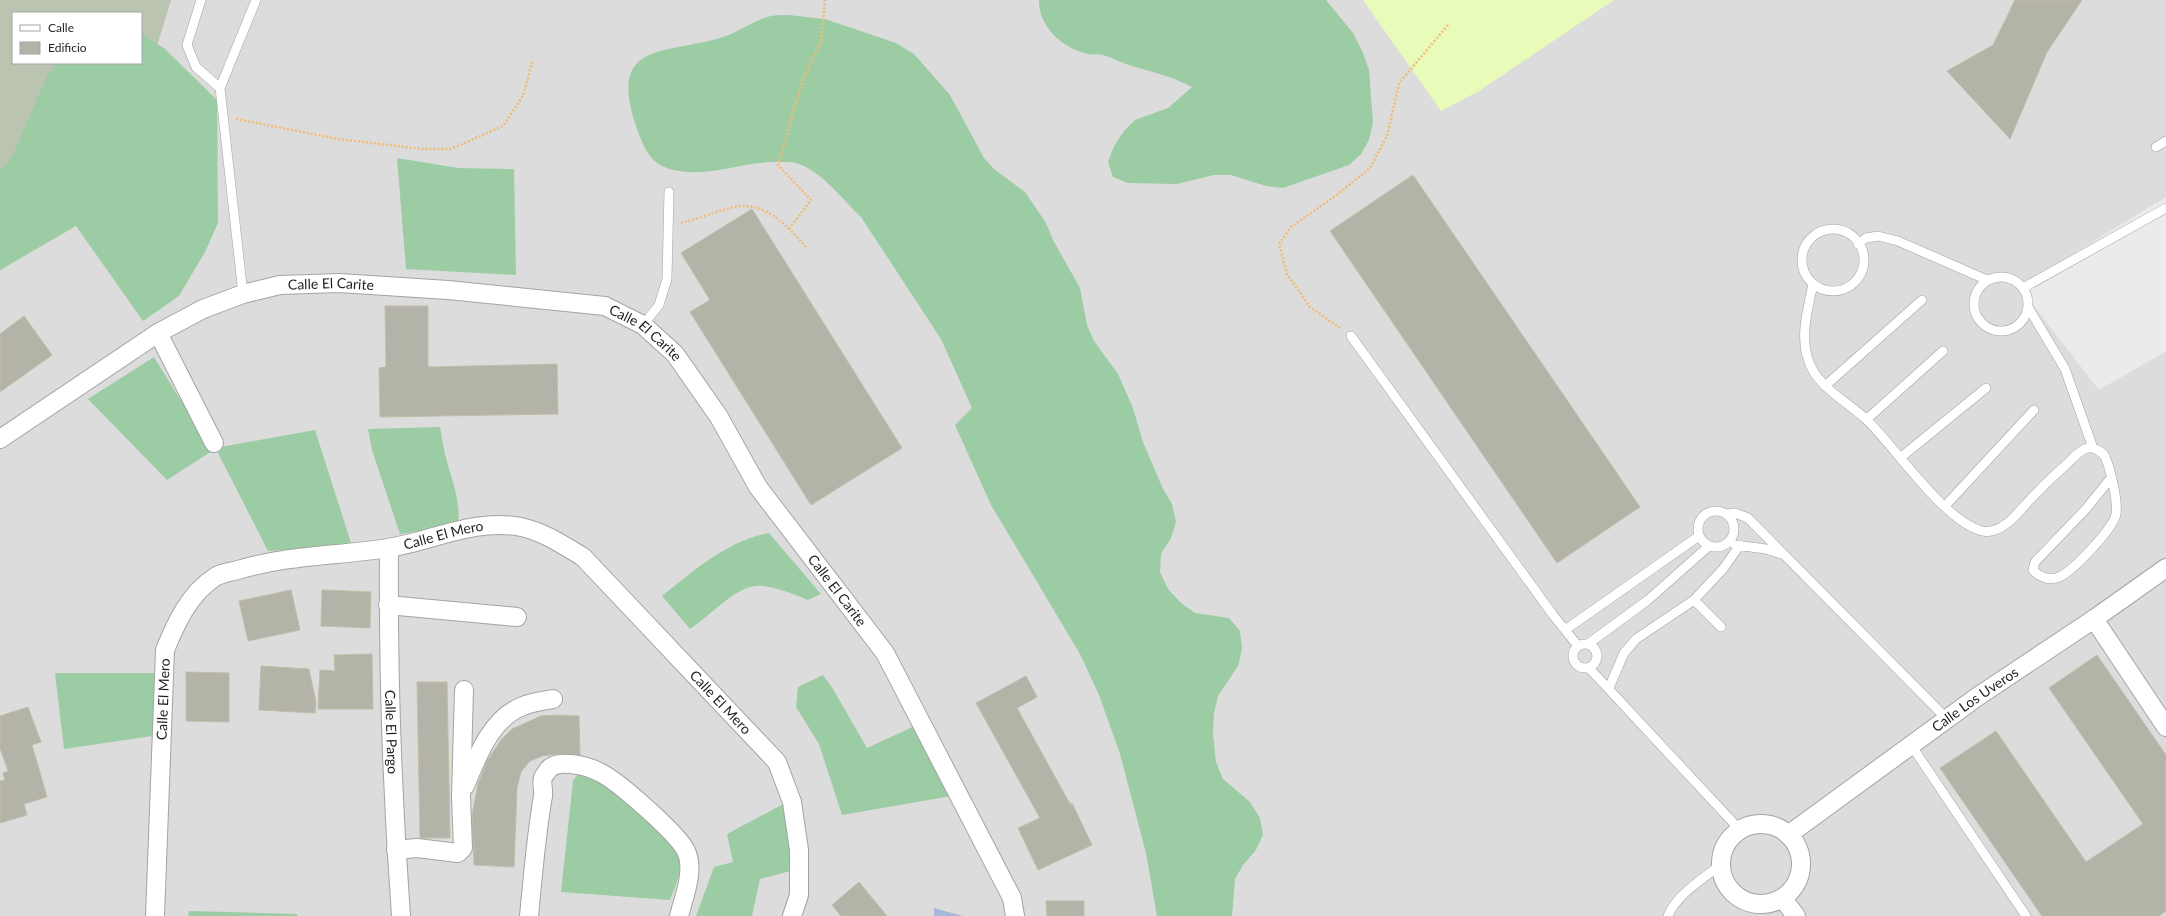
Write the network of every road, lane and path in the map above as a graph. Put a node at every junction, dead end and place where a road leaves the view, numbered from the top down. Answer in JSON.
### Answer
{"nodes":[{"id":1,"x":201,"y":0,"type":"edge"},
{"id":2,"x":256,"y":0,"type":"edge"},
{"id":3,"x":825,"y":0,"type":"edge"},
{"id":4,"x":1448,"y":25,"type":"dead end"},
{"id":5,"x":533,"y":60,"type":"dead end"},
{"id":6,"x":220,"y":88,"type":"junction"},
{"id":7,"x":223,"y":117,"type":"junction"},
{"id":8,"x":2166,"y":141,"type":"edge"},
{"id":9,"x":2156,"y":148,"type":"dead end"},
{"id":10,"x":670,"y":192,"type":"dead end"},
{"id":11,"x":2166,"y":208,"type":"edge"},
{"id":12,"x":669,"y":227,"type":"junction"},
{"id":13,"x":789,"y":229,"type":"junction"},
{"id":14,"x":1858,"y":244,"type":"junction"},
{"id":15,"x":806,"y":247,"type":"dead end"},
{"id":16,"x":1987,"y":280,"type":"junction"},
{"id":17,"x":1813,"y":284,"type":"junction"},
{"id":18,"x":2023,"y":288,"type":"junction"},
{"id":19,"x":243,"y":294,"type":"junction"},
{"id":20,"x":1922,"y":300,"type":"dead end"},
{"id":21,"x":2028,"y":307,"type":"junction"},
{"id":22,"x":643,"y":325,"type":"junction"},
{"id":23,"x":158,"y":333,"type":"junction"},
{"id":24,"x":1351,"y":336,"type":"joint"},
{"id":25,"x":1943,"y":351,"type":"dead end"},
{"id":26,"x":1825,"y":386,"type":"junction"},
{"id":27,"x":1986,"y":388,"type":"dead end"},
{"id":28,"x":2034,"y":410,"type":"dead end"},
{"id":29,"x":1867,"y":419,"type":"junction"},
{"id":30,"x":0,"y":439,"type":"edge"},
{"id":31,"x":214,"y":443,"type":"dead end"},
{"id":32,"x":2093,"y":448,"type":"junction"},
{"id":33,"x":1900,"y":458,"type":"junction"},
{"id":34,"x":2111,"y":478,"type":"junction"},
{"id":35,"x":1945,"y":506,"type":"junction"},
{"id":36,"x":1728,"y":514,"type":"junction"},
{"id":37,"x":1699,"y":536,"type":"junction"},
{"id":38,"x":1740,"y":545,"type":"junction"},
{"id":39,"x":1709,"y":546,"type":"junction"},
{"id":40,"x":1724,"y":546,"type":"junction"},
{"id":41,"x":389,"y":548,"type":"junction"},
{"id":42,"x":1783,"y":554,"type":"junction"},
{"id":43,"x":2166,"y":568,"type":"edge"},
{"id":44,"x":1694,"y":600,"type":"junction"},
{"id":45,"x":388,"y":605,"type":"junction"},
{"id":46,"x":517,"y":617,"type":"dead end"},
{"id":47,"x":2094,"y":619,"type":"junction"},
{"id":48,"x":1721,"y":627,"type":"dead end"},
{"id":49,"x":1565,"y":630,"type":"junction"},
{"id":50,"x":1588,"y":644,"type":"junction"},
{"id":51,"x":1578,"y":646,"type":"junction"},
{"id":52,"x":1589,"y":668,"type":"junction"},
{"id":53,"x":1609,"y":688,"type":"junction"},
{"id":54,"x":464,"y":690,"type":"dead end"},
{"id":55,"x":553,"y":699,"type":"dead end"},
{"id":56,"x":1947,"y":719,"type":"junction"},
{"id":57,"x":2166,"y":727,"type":"edge"},
{"id":58,"x":1911,"y":745,"type":"junction"},
{"id":59,"x":461,"y":796,"type":"junction"},
{"id":60,"x":1740,"y":830,"type":"junction"},
{"id":61,"x":1788,"y":835,"type":"junction"},
{"id":62,"x":396,"y":850,"type":"junction"},
{"id":63,"x":1720,"y":865,"type":"junction"},
{"id":64,"x":1783,"y":899,"type":"junction"},
{"id":65,"x":151,"y":915,"type":"edge"},
{"id":66,"x":401,"y":916,"type":"edge"},
{"id":67,"x":529,"y":916,"type":"edge"},
{"id":68,"x":679,"y":916,"type":"edge"},
{"id":69,"x":792,"y":916,"type":"edge"},
{"id":70,"x":1015,"y":916,"type":"edge"},
{"id":71,"x":1668,"y":916,"type":"edge"},
{"id":72,"x":1796,"y":916,"type":"edge"},
{"id":73,"x":2026,"y":916,"type":"edge"}],
"edges":[{"from":1,"to":6,"type":"lane"},
{"from":2,"to":6,"type":"lane"},
{"from":3,"to":13,"type":"path"},
{"from":4,"to":24,"type":"path"},
{"from":5,"to":7,"type":"path"},
{"from":6,"to":7,"type":"lane"},
{"from":7,"to":19,"type":"lane"},
{"from":8,"to":9,"type":"lane"},
{"from":10,"to":12,"type":"lane"},
{"from":11,"to":18,"type":"lane"},
{"from":12,"to":13,"type":"path"},
{"from":12,"to":22,"type":"lane"},
{"from":13,"to":15,"type":"path"},
{"from":14,"to":16,"type":"lane"},
{"from":14,"to":17,"type":"lane"},
{"from":14,"to":17,"type":"lane"},
{"from":16,"to":18,"type":"lane"},
{"from":16,"to":21,"type":"lane"},
{"from":17,"to":26,"type":"lane"},
{"from":18,"to":21,"type":"lane"},
{"from":19,"to":22,"type":"street","name":"Calle El Carite"},
{"from":19,"to":23,"type":"street","name":"Calle El Carite"},
{"from":20,"to":26,"type":"lane"},
{"from":21,"to":32,"type":"lane"},
{"from":22,"to":70,"type":"street","name":"Calle El Carite"},
{"from":23,"to":30,"type":"street","name":"Calle El Carite"},
{"from":23,"to":31,"type":"street"},
{"from":24,"to":49,"type":"lane"},
{"from":25,"to":29,"type":"lane"},
{"from":26,"to":29,"type":"lane"},
{"from":27,"to":33,"type":"lane"},
{"from":28,"to":35,"type":"lane"},
{"from":29,"to":33,"type":"lane"},
{"from":32,"to":34,"type":"lane"},
{"from":32,"to":35,"type":"lane"},
{"from":33,"to":35,"type":"lane"},
{"from":34,"to":34,"type":"lane"},
{"from":36,"to":37,"type":"lane"},
{"from":36,"to":40,"type":"lane"},
{"from":36,"to":42,"type":"lane"},
{"from":37,"to":39,"type":"lane"},
{"from":37,"to":49,"type":"lane"},
{"from":38,"to":40,"type":"lane"},
{"from":38,"to":42,"type":"lane"},
{"from":38,"to":44,"type":"lane"},
{"from":39,"to":40,"type":"lane"},
{"from":39,"to":50,"type":"lane"},
{"from":41,"to":45,"type":"street","name":"Calle El Pargo"},
{"from":41,"to":65,"type":"street","name":"Calle El Mero"},
{"from":41,"to":69,"type":"street","name":"Calle El Mero"},
{"from":42,"to":56,"type":"lane"},
{"from":43,"to":47,"type":"street","name":"Calle Los Uveros"},
{"from":44,"to":48,"type":"lane"},
{"from":44,"to":53,"type":"lane"},
{"from":45,"to":46,"type":"street"},
{"from":45,"to":62,"type":"street","name":"Calle El Pargo"},
{"from":47,"to":56,"type":"street","name":"Calle Los Uveros"},
{"from":47,"to":57,"type":"street"},
{"from":49,"to":51,"type":"lane"},
{"from":50,"to":51,"type":"lane"},
{"from":50,"to":52,"type":"lane"},
{"from":51,"to":52,"type":"lane"},
{"from":52,"to":53,"type":"lane"},
{"from":53,"to":60,"type":"lane"},
{"from":54,"to":59,"type":"street"},
{"from":55,"to":59,"type":"street"},
{"from":56,"to":58,"type":"street","name":"Calle Los Uveros"},
{"from":58,"to":61,"type":"street","name":"Calle Los Uveros"},
{"from":58,"to":73,"type":"lane"},
{"from":59,"to":62,"type":"street"},
{"from":60,"to":61,"type":"street"},
{"from":60,"to":63,"type":"street"},
{"from":61,"to":64,"type":"street"},
{"from":62,"to":66,"type":"street","name":"Calle El Pargo"},
{"from":63,"to":64,"type":"street"},
{"from":63,"to":71,"type":"lane"},
{"from":64,"to":72,"type":"street"},
{"from":67,"to":68,"type":"street"}]}
